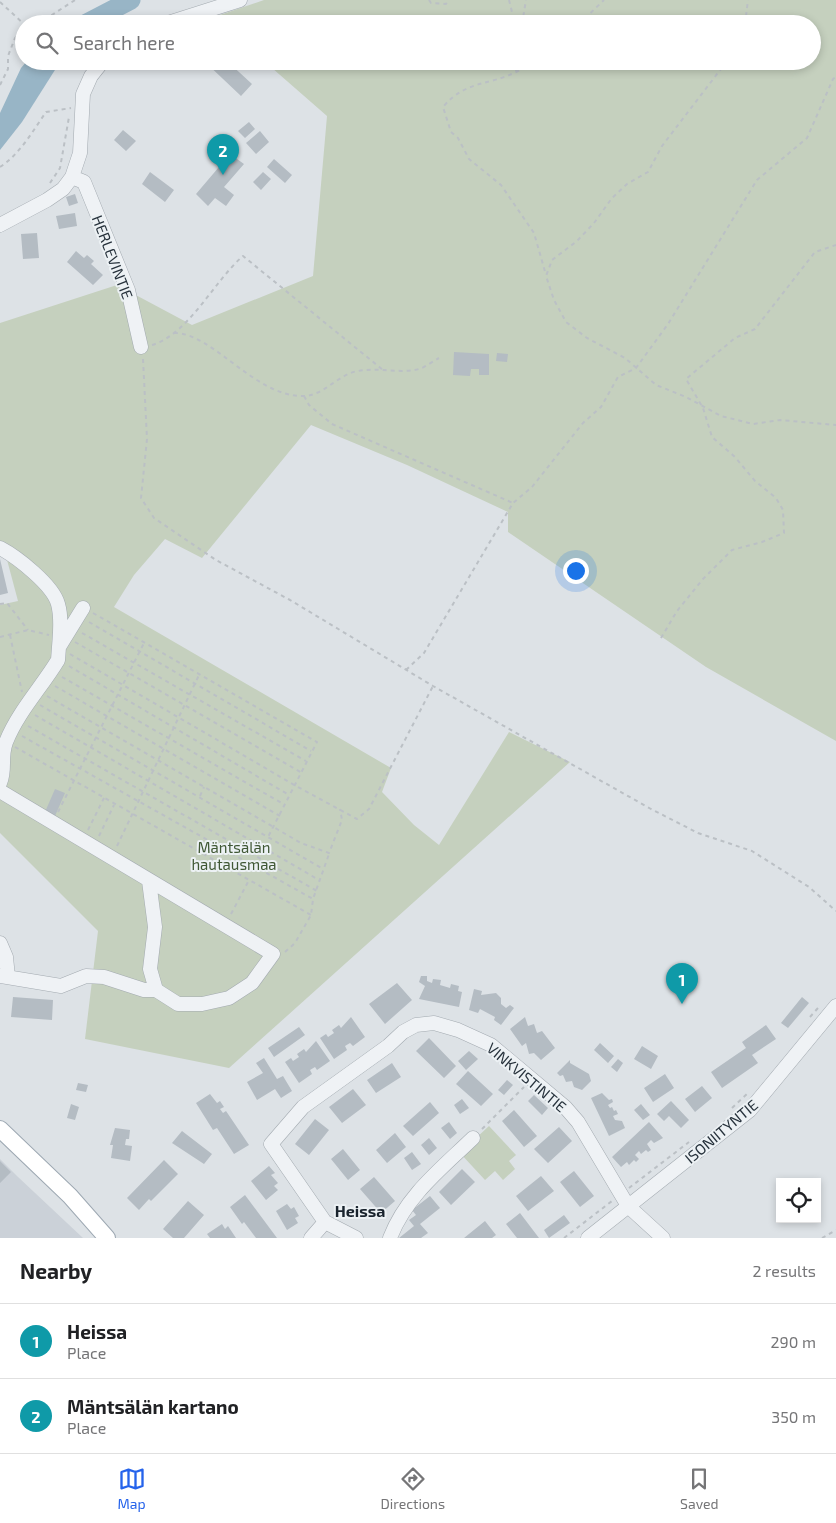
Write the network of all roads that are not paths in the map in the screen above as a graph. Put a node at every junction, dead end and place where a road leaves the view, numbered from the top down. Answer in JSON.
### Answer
{"nodes":[{"id":1,"x":240,"y":0,"type":"edge"},
{"id":2,"x":193,"y":15,"type":"edge"},
{"id":3,"x":96,"y":70,"type":"edge"},
{"id":4,"x":72,"y":177,"type":"junction"},
{"id":5,"x":0,"y":225,"type":"edge"},
{"id":6,"x":141,"y":347,"type":"road end"},
{"id":7,"x":0,"y":548,"type":"edge"},
{"id":8,"x":0,"y":783,"type":"edge"},
{"id":9,"x":0,"y":791,"type":"edge"},
{"id":10,"x":149,"y":880,"type":"junction"},
{"id":11,"x":0,"y":943,"type":"edge"},
{"id":12,"x":4,"y":976,"type":"edge"},
{"id":13,"x":156,"y":990,"type":"junction"},
{"id":14,"x":836,"y":1006,"type":"edge"},
{"id":15,"x":0,"y":1128,"type":"edge"},
{"id":16,"x":473,"y":1138,"type":"road end"},
{"id":17,"x":624,"y":1200,"type":"junction"},
{"id":18,"x":325,"y":1222,"type":"junction"},
{"id":19,"x":107,"y":1238,"type":"edge"},
{"id":20,"x":311,"y":1238,"type":"edge"},
{"id":21,"x":356,"y":1238,"type":"edge"},
{"id":22,"x":390,"y":1238,"type":"edge"},
{"id":23,"x":588,"y":1238,"type":"edge"},
{"id":24,"x":662,"y":1238,"type":"edge"}],
"edges":[{"from":1,"to":2,"type":"street"},
{"from":3,"to":4,"type":"street"},
{"from":4,"to":5,"type":"street"},
{"from":4,"to":6,"type":"street","name":"HERLEVINTIE"},
{"from":7,"to":8,"type":"street"},
{"from":9,"to":10,"type":"street"},
{"from":10,"to":13,"type":"street"},
{"from":10,"to":13,"type":"street"},
{"from":11,"to":12,"type":"street"},
{"from":12,"to":13,"type":"street"},
{"from":14,"to":17,"type":"street","name":"ISONIITYNTIE"},
{"from":15,"to":19,"type":"main road"},
{"from":16,"to":22,"type":"street"},
{"from":17,"to":18,"type":"street","name":"VINKVISTINTIE"},
{"from":17,"to":23,"type":"street","name":"ISONIITYNTIE"},
{"from":17,"to":24,"type":"street","name":"VINKVISTINTIE"},
{"from":18,"to":20,"type":"street"},
{"from":18,"to":21,"type":"street"}]}
